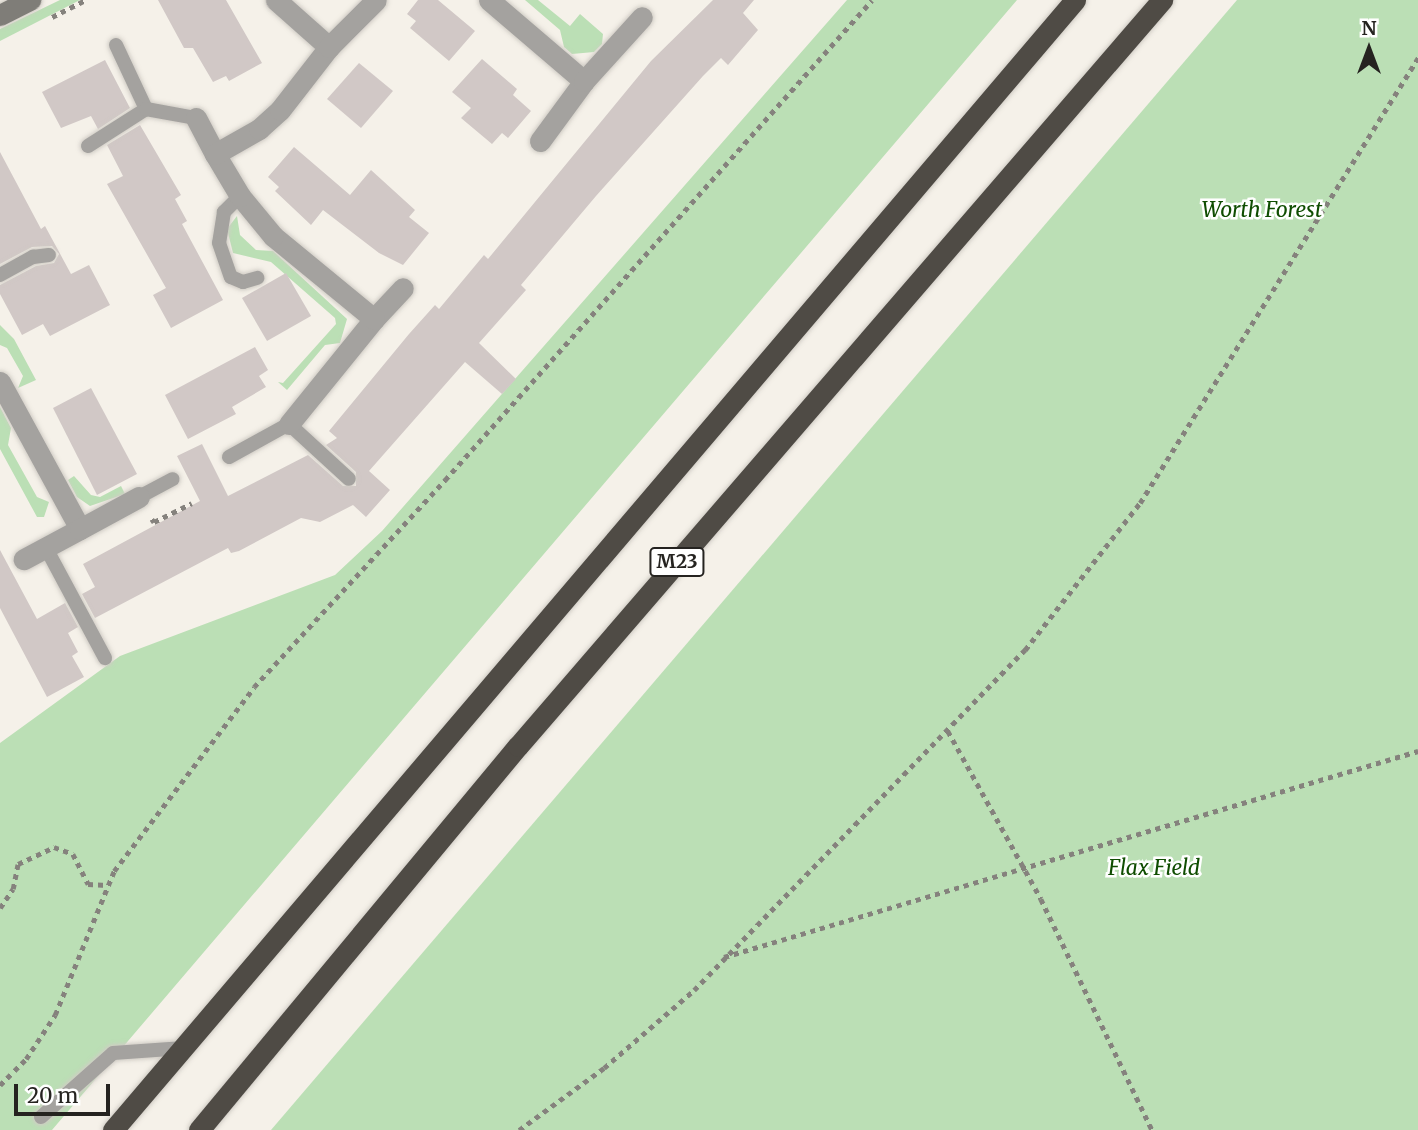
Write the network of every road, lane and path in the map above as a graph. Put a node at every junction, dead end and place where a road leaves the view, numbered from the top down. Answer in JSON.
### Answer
{"nodes":[{"id":1,"x":30,"y":0,"type":"edge"},
{"id":2,"x":276,"y":0,"type":"edge"},
{"id":3,"x":489,"y":0,"type":"edge"},
{"id":4,"x":872,"y":0,"type":"edge"},
{"id":5,"x":1075,"y":0,"type":"edge"},
{"id":6,"x":1162,"y":0,"type":"edge"},
{"id":7,"x":363,"y":5,"type":"edge"},
{"id":8,"x":0,"y":15,"type":"edge"},
{"id":9,"x":642,"y":17,"type":"dead end"},
{"id":10,"x":116,"y":45,"type":"dead end"},
{"id":11,"x":329,"y":47,"type":"junction"},
{"id":12,"x":1418,"y":58,"type":"edge"},
{"id":13,"x":584,"y":81,"type":"junction"},
{"id":14,"x":146,"y":109,"type":"junction"},
{"id":15,"x":196,"y":118,"type":"joint"},
{"id":16,"x":540,"y":141,"type":"dead end"},
{"id":17,"x":88,"y":146,"type":"dead end"},
{"id":18,"x":215,"y":154,"type":"junction"},
{"id":19,"x":240,"y":197,"type":"junction"},
{"id":20,"x":49,"y":255,"type":"dead end"},
{"id":21,"x":0,"y":275,"type":"edge"},
{"id":22,"x":257,"y":278,"type":"dead end"},
{"id":23,"x":403,"y":288,"type":"dead end"},
{"id":24,"x":374,"y":319,"type":"junction"},
{"id":25,"x":0,"y":382,"type":"edge"},
{"id":26,"x":289,"y":424,"type":"junction"},
{"id":27,"x":229,"y":457,"type":"dead end"},
{"id":28,"x":173,"y":479,"type":"dead end"},
{"id":29,"x":349,"y":479,"type":"dead end"},
{"id":30,"x":139,"y":497,"type":"joint"},
{"id":31,"x":80,"y":529,"type":"junction"},
{"id":32,"x":46,"y":548,"type":"junction"},
{"id":33,"x":24,"y":559,"type":"dead end"},
{"id":34,"x":105,"y":658,"type":"dead end"},
{"id":35,"x":948,"y":731,"type":"junction"},
{"id":36,"x":1418,"y":751,"type":"edge"},
{"id":37,"x":1024,"y":866,"type":"junction"},
{"id":38,"x":107,"y":885,"type":"junction"},
{"id":39,"x":0,"y":908,"type":"edge"},
{"id":40,"x":724,"y":958,"type":"junction"},
{"id":41,"x":184,"y":1048,"type":"junction"},
{"id":42,"x":0,"y":1085,"type":"edge"},
{"id":43,"x":41,"y":1117,"type":"dead end"},
{"id":44,"x":113,"y":1130,"type":"edge"},
{"id":45,"x":199,"y":1130,"type":"edge"},
{"id":46,"x":519,"y":1130,"type":"edge"},
{"id":47,"x":1152,"y":1130,"type":"edge"}],
"edges":[{"from":1,"to":8,"type":"street"},
{"from":2,"to":11,"type":"street"},
{"from":3,"to":13,"type":"street"},
{"from":4,"to":38,"type":"path"},
{"from":5,"to":41,"type":"highway","number":"M23"},
{"from":6,"to":45,"type":"highway","number":"M23"},
{"from":7,"to":11,"type":"street"},
{"from":9,"to":13,"type":"street"},
{"from":10,"to":14,"type":"lane"},
{"from":11,"to":18,"type":"street"},
{"from":12,"to":35,"type":"path"},
{"from":13,"to":16,"type":"street"},
{"from":14,"to":15,"type":"lane"},
{"from":14,"to":17,"type":"lane"},
{"from":15,"to":18,"type":"street"},
{"from":18,"to":19,"type":"street"},
{"from":19,"to":22,"type":"lane"},
{"from":19,"to":24,"type":"street"},
{"from":20,"to":21,"type":"lane"},
{"from":23,"to":24,"type":"street"},
{"from":24,"to":26,"type":"street"},
{"from":25,"to":31,"type":"street"},
{"from":26,"to":27,"type":"lane"},
{"from":26,"to":29,"type":"lane"},
{"from":28,"to":30,"type":"lane"},
{"from":30,"to":31,"type":"street"},
{"from":31,"to":32,"type":"street"},
{"from":32,"to":33,"type":"street"},
{"from":32,"to":34,"type":"lane"},
{"from":35,"to":37,"type":"path"},
{"from":35,"to":40,"type":"path"},
{"from":36,"to":37,"type":"path"},
{"from":37,"to":40,"type":"path"},
{"from":37,"to":47,"type":"path"},
{"from":38,"to":39,"type":"path"},
{"from":38,"to":42,"type":"path"},
{"from":40,"to":46,"type":"path"},
{"from":41,"to":43,"type":"lane"},
{"from":41,"to":44,"type":"highway","number":"M23"}]}
